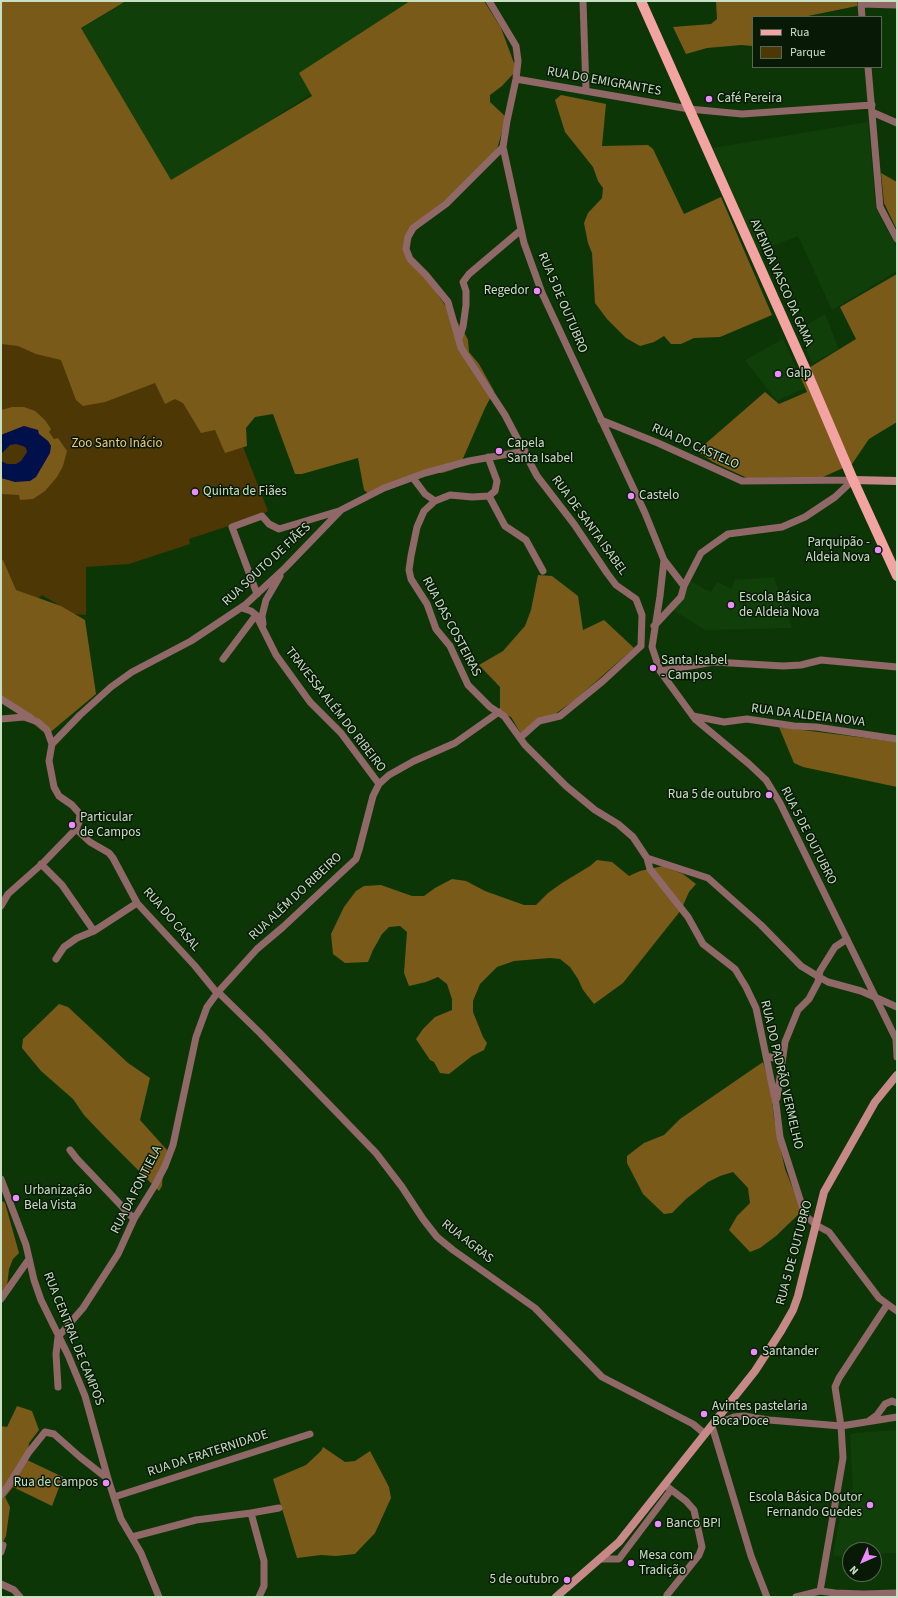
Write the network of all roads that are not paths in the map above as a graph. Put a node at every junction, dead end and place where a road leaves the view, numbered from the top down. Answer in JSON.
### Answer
{"nodes":[{"id":1,"x":489,"y":1,"type":"edge"},
{"id":2,"x":583,"y":1,"type":"edge"},
{"id":3,"x":641,"y":1,"type":"edge"},
{"id":4,"x":861,"y":2,"type":"edge"},
{"id":5,"x":897,"y":5,"type":"edge"},
{"id":6,"x":862,"y":16,"type":"edge"},
{"id":7,"x":868,"y":68,"type":"edge"},
{"id":8,"x":516,"y":79,"type":"junction"},
{"id":9,"x":586,"y":90,"type":"junction"},
{"id":10,"x":689,"y":109,"type":"junction"},
{"id":11,"x":872,"y":109,"type":"junction"},
{"id":12,"x":897,"y":123,"type":"edge"},
{"id":13,"x":503,"y":147,"type":"junction"},
{"id":14,"x":521,"y":230,"type":"junction"},
{"id":15,"x":897,"y":239,"type":"edge"},
{"id":16,"x":459,"y":340,"type":"junction"},
{"id":17,"x":601,"y":420,"type":"junction"},
{"id":18,"x":525,"y":452,"type":"junction"},
{"id":19,"x":488,"y":457,"type":"junction"},
{"id":20,"x":413,"y":478,"type":"junction"},
{"id":21,"x":853,"y":480,"type":"junction"},
{"id":22,"x":897,"y":481,"type":"edge"},
{"id":23,"x":489,"y":496,"type":"junction"},
{"id":24,"x":435,"y":501,"type":"junction"},
{"id":25,"x":341,"y":510,"type":"junction"},
{"id":26,"x":664,"y":560,"type":"junction"},
{"id":27,"x":285,"y":568,"type":"junction"},
{"id":28,"x":543,"y":571,"type":"dead end"},
{"id":29,"x":897,"y":576,"type":"edge"},
{"id":30,"x":684,"y":586,"type":"junction"},
{"id":31,"x":257,"y":594,"type":"junction"},
{"id":32,"x":242,"y":608,"type":"junction"},
{"id":33,"x":256,"y":615,"type":"junction"},
{"id":34,"x":654,"y":626,"type":"junction"},
{"id":35,"x":264,"y":628,"type":"junction"},
{"id":36,"x":641,"y":646,"type":"junction"},
{"id":37,"x":652,"y":647,"type":"junction"},
{"id":38,"x":222,"y":659,"type":"dead end"},
{"id":39,"x":897,"y":667,"type":"edge"},
{"id":40,"x":660,"y":671,"type":"junction"},
{"id":41,"x":1,"y":698,"type":"edge"},
{"id":42,"x":499,"y":712,"type":"junction"},
{"id":43,"x":693,"y":716,"type":"junction"},
{"id":44,"x":1,"y":719,"type":"edge"},
{"id":45,"x":38,"y":722,"type":"junction"},
{"id":46,"x":520,"y":738,"type":"junction"},
{"id":47,"x":897,"y":739,"type":"edge"},
{"id":48,"x":52,"y":744,"type":"junction"},
{"id":49,"x":379,"y":784,"type":"junction"},
{"id":50,"x":76,"y":829,"type":"junction"},
{"id":51,"x":647,"y":858,"type":"junction"},
{"id":52,"x":41,"y":864,"type":"junction"},
{"id":53,"x":137,"y":903,"type":"junction"},
{"id":54,"x":1,"y":906,"type":"edge"},
{"id":55,"x":94,"y":931,"type":"junction"},
{"id":56,"x":847,"y":939,"type":"junction"},
{"id":57,"x":56,"y":959,"type":"dead end"},
{"id":58,"x":819,"y":978,"type":"junction"},
{"id":59,"x":218,"y":992,"type":"junction"},
{"id":60,"x":877,"y":998,"type":"junction"},
{"id":61,"x":897,"y":1007,"type":"edge"},
{"id":62,"x":766,"y":1056,"type":"junction"},
{"id":63,"x":783,"y":1056,"type":"junction"},
{"id":64,"x":897,"y":1057,"type":"edge"},
{"id":65,"x":897,"y":1075,"type":"edge"},
{"id":66,"x":776,"y":1104,"type":"junction"},
{"id":67,"x":70,"y":1150,"type":"dead end"},
{"id":68,"x":1,"y":1179,"type":"edge"},
{"id":69,"x":134,"y":1219,"type":"junction"},
{"id":70,"x":816,"y":1225,"type":"junction"},
{"id":71,"x":29,"y":1259,"type":"junction"},
{"id":72,"x":1,"y":1299,"type":"edge"},
{"id":73,"x":887,"y":1305,"type":"junction"},
{"id":74,"x":897,"y":1311,"type":"edge"},
{"id":75,"x":58,"y":1337,"type":"junction"},
{"id":76,"x":58,"y":1388,"type":"dead end"},
{"id":77,"x":897,"y":1403,"type":"edge"},
{"id":78,"x":897,"y":1417,"type":"edge"},
{"id":79,"x":718,"y":1418,"type":"junction"},
{"id":80,"x":868,"y":1422,"type":"junction"},
{"id":81,"x":712,"y":1426,"type":"junction"},
{"id":82,"x":841,"y":1426,"type":"junction"},
{"id":83,"x":310,"y":1434,"type":"dead end"},
{"id":84,"x":705,"y":1434,"type":"junction"},
{"id":85,"x":108,"y":1479,"type":"junction"},
{"id":86,"x":668,"y":1487,"type":"junction"},
{"id":87,"x":1,"y":1495,"type":"edge"},
{"id":88,"x":114,"y":1497,"type":"junction"},
{"id":89,"x":279,"y":1508,"type":"dead end"},
{"id":90,"x":251,"y":1514,"type":"junction"},
{"id":91,"x":132,"y":1537,"type":"junction"},
{"id":92,"x":600,"y":1559,"type":"junction"},
{"id":93,"x":1,"y":1584,"type":"edge"},
{"id":94,"x":820,"y":1591,"type":"junction"},
{"id":95,"x":897,"y":1593,"type":"edge"},
{"id":96,"x":666,"y":1595,"type":"dead end"},
{"id":97,"x":836,"y":1595,"type":"edge"},
{"id":98,"x":20,"y":1597,"type":"edge"},
{"id":99,"x":159,"y":1597,"type":"edge"},
{"id":100,"x":259,"y":1597,"type":"edge"},
{"id":101,"x":556,"y":1597,"type":"edge"},
{"id":102,"x":767,"y":1597,"type":"edge"},
{"id":103,"x":796,"y":1597,"type":"edge"}],
"edges":[{"from":1,"to":8,"type":"street","name":"RUA 5 DE OUTUBRO"},
{"from":2,"to":9,"type":"street"},
{"from":3,"to":10,"type":"main road","name":"AVENIDA VASCO DA GAMA"},
{"from":4,"to":5,"type":"street"},
{"from":4,"to":6,"type":"street"},
{"from":7,"to":11,"type":"street"},
{"from":8,"to":9,"type":"street","name":"RUA DO EMIGRANTES"},
{"from":8,"to":13,"type":"street","name":"RUA 5 DE OUTUBRO"},
{"from":9,"to":10,"type":"street","name":"RUA DO EMIGRANTES"},
{"from":10,"to":11,"type":"street","name":"RUA DO EMIGRANTES"},
{"from":10,"to":21,"type":"main road","name":"AVENIDA VASCO DA GAMA"},
{"from":11,"to":12,"type":"street"},
{"from":11,"to":15,"type":"street"},
{"from":13,"to":14,"type":"street","name":"RUA 5 DE OUTUBRO"},
{"from":13,"to":16,"type":"street","name":"RUA DE SANTA ISABEL"},
{"from":14,"to":16,"type":"street"},
{"from":14,"to":17,"type":"street","name":"RUA 5 DE OUTUBRO"},
{"from":16,"to":18,"type":"street","name":"RUA DE SANTA ISABEL"},
{"from":17,"to":21,"type":"street","name":"RUA DO CASTELO"},
{"from":17,"to":26,"type":"street","name":"RUA 5 DE OUTUBRO"},
{"from":18,"to":19,"type":"street","name":"RUA SOUTO DE FIÃES"},
{"from":18,"to":36,"type":"street","name":"RUA DE SANTA ISABEL"},
{"from":19,"to":20,"type":"street","name":"RUA SOUTO DE FIÃES"},
{"from":19,"to":23,"type":"street"},
{"from":20,"to":24,"type":"street"},
{"from":20,"to":25,"type":"street","name":"RUA SOUTO DE FIÃES"},
{"from":21,"to":22,"type":"street"},
{"from":21,"to":29,"type":"main road","name":"AVENIDA VASCO DA GAMA"},
{"from":21,"to":30,"type":"street"},
{"from":23,"to":24,"type":"street"},
{"from":23,"to":28,"type":"street"},
{"from":24,"to":42,"type":"street","name":"RUA DAS COSTEIRAS"},
{"from":25,"to":27,"type":"street","name":"RUA SOUTO DE FIÃES"},
{"from":25,"to":31,"type":"street"},
{"from":26,"to":30,"type":"street","name":"RUA 5 DE OUTUBRO"},
{"from":26,"to":34,"type":"street","name":"RUA 5 DE OUTUBRO"},
{"from":27,"to":31,"type":"street","name":"RUA SOUTO DE FIÃES"},
{"from":27,"to":35,"type":"street","name":"TRAVESSA ALÉM DO RIBEIRO"},
{"from":30,"to":34,"type":"street"},
{"from":31,"to":32,"type":"street","name":"RUA SOUTO DE FIÃES"},
{"from":32,"to":33,"type":"street"},
{"from":32,"to":48,"type":"street","name":"RUA SOUTO DE FIÃES"},
{"from":33,"to":35,"type":"street","name":"TRAVESSA ALÉM DO RIBEIRO"},
{"from":33,"to":38,"type":"street"},
{"from":34,"to":37,"type":"street","name":"RUA 5 DE OUTUBRO"},
{"from":35,"to":49,"type":"street","name":"TRAVESSA ALÉM DO RIBEIRO"},
{"from":36,"to":37,"type":"street"},
{"from":36,"to":46,"type":"street"},
{"from":37,"to":40,"type":"street","name":"RUA 5 DE OUTUBRO"},
{"from":39,"to":40,"type":"street"},
{"from":40,"to":43,"type":"street","name":"RUA 5 DE OUTUBRO"},
{"from":41,"to":45,"type":"street"},
{"from":42,"to":46,"type":"street","name":"RUA DO PADRÃO VERMELHO"},
{"from":42,"to":49,"type":"street","name":"RUA ALÉM DO RIBEIRO"},
{"from":43,"to":47,"type":"street","name":"RUA DA ALDEIA NOVA"},
{"from":43,"to":56,"type":"street","name":"RUA 5 DE OUTUBRO"},
{"from":44,"to":45,"type":"street"},
{"from":45,"to":48,"type":"street"},
{"from":46,"to":51,"type":"street","name":"RUA DO PADRÃO VERMELHO"},
{"from":48,"to":50,"type":"street"},
{"from":49,"to":59,"type":"street","name":"RUA ALÉM DO RIBEIRO"},
{"from":50,"to":52,"type":"street"},
{"from":50,"to":53,"type":"street","name":"RUA DO CASAL"},
{"from":51,"to":58,"type":"street"},
{"from":51,"to":62,"type":"street","name":"RUA DO PADRÃO VERMELHO"},
{"from":52,"to":54,"type":"street"},
{"from":52,"to":55,"type":"street"},
{"from":53,"to":55,"type":"street"},
{"from":53,"to":59,"type":"street","name":"RUA DO CASAL"},
{"from":55,"to":57,"type":"street"},
{"from":56,"to":58,"type":"street"},
{"from":56,"to":60,"type":"street","name":"RUA 5 DE OUTUBRO"},
{"from":58,"to":60,"type":"street"},
{"from":58,"to":63,"type":"street"},
{"from":59,"to":69,"type":"street","name":"RUA DA FONTIELA"},
{"from":59,"to":84,"type":"street","name":"RUA AGRAS"},
{"from":60,"to":61,"type":"street"},
{"from":60,"to":64,"type":"street","name":"RUA 5 DE OUTUBRO"},
{"from":62,"to":63,"type":"street"},
{"from":62,"to":66,"type":"street","name":"RUA DO PADRÃO VERMELHO"},
{"from":63,"to":66,"type":"street"},
{"from":65,"to":70,"type":"street","name":"RUA 5 DE OUTUBRO"},
{"from":66,"to":70,"type":"street","name":"RUA DO PADRÃO VERMELHO"},
{"from":67,"to":69,"type":"street"},
{"from":68,"to":71,"type":"street","name":"RUA CENTRAL DE CAMPOS"},
{"from":69,"to":75,"type":"street","name":"RUA DA FONTIELA"},
{"from":70,"to":73,"type":"street","name":"RUA DO PADRÃO VERMELHO"},
{"from":70,"to":79,"type":"street","name":"RUA 5 DE OUTUBRO"},
{"from":71,"to":72,"type":"street"},
{"from":71,"to":75,"type":"street","name":"RUA CENTRAL DE CAMPOS"},
{"from":73,"to":74,"type":"street","name":"RUA DO PADRÃO VERMELHO"},
{"from":73,"to":82,"type":"street"},
{"from":75,"to":76,"type":"street"},
{"from":75,"to":85,"type":"street","name":"RUA CENTRAL DE CAMPOS"},
{"from":77,"to":80,"type":"street"},
{"from":78,"to":80,"type":"street"},
{"from":79,"to":81,"type":"street","name":"RUA 5 DE OUTUBRO"},
{"from":79,"to":82,"type":"street"},
{"from":80,"to":82,"type":"street"},
{"from":81,"to":84,"type":"street","name":"RUA 5 DE OUTUBRO"},
{"from":81,"to":102,"type":"street"},
{"from":82,"to":94,"type":"street"},
{"from":83,"to":88,"type":"street","name":"RUA DA FRATERNIDADE"},
{"from":84,"to":86,"type":"street","name":"RUA 5 DE OUTUBRO"},
{"from":85,"to":87,"type":"street"},
{"from":85,"to":88,"type":"street","name":"RUA CENTRAL DE CAMPOS"},
{"from":86,"to":92,"type":"street","name":"RUA 5 DE OUTUBRO"},
{"from":86,"to":92,"type":"street","name":"RUA 5 DE OUTUBRO"},
{"from":86,"to":96,"type":"street"},
{"from":88,"to":91,"type":"street","name":"RUA CENTRAL DE CAMPOS"},
{"from":89,"to":90,"type":"street"},
{"from":90,"to":91,"type":"street"},
{"from":90,"to":100,"type":"street"},
{"from":91,"to":99,"type":"street","name":"RUA CENTRAL DE CAMPOS"},
{"from":92,"to":101,"type":"street","name":"RUA 5 DE OUTUBRO"},
{"from":93,"to":98,"type":"street"},
{"from":94,"to":97,"type":"street"},
{"from":94,"to":103,"type":"street"},
{"from":95,"to":97,"type":"street"}]}
